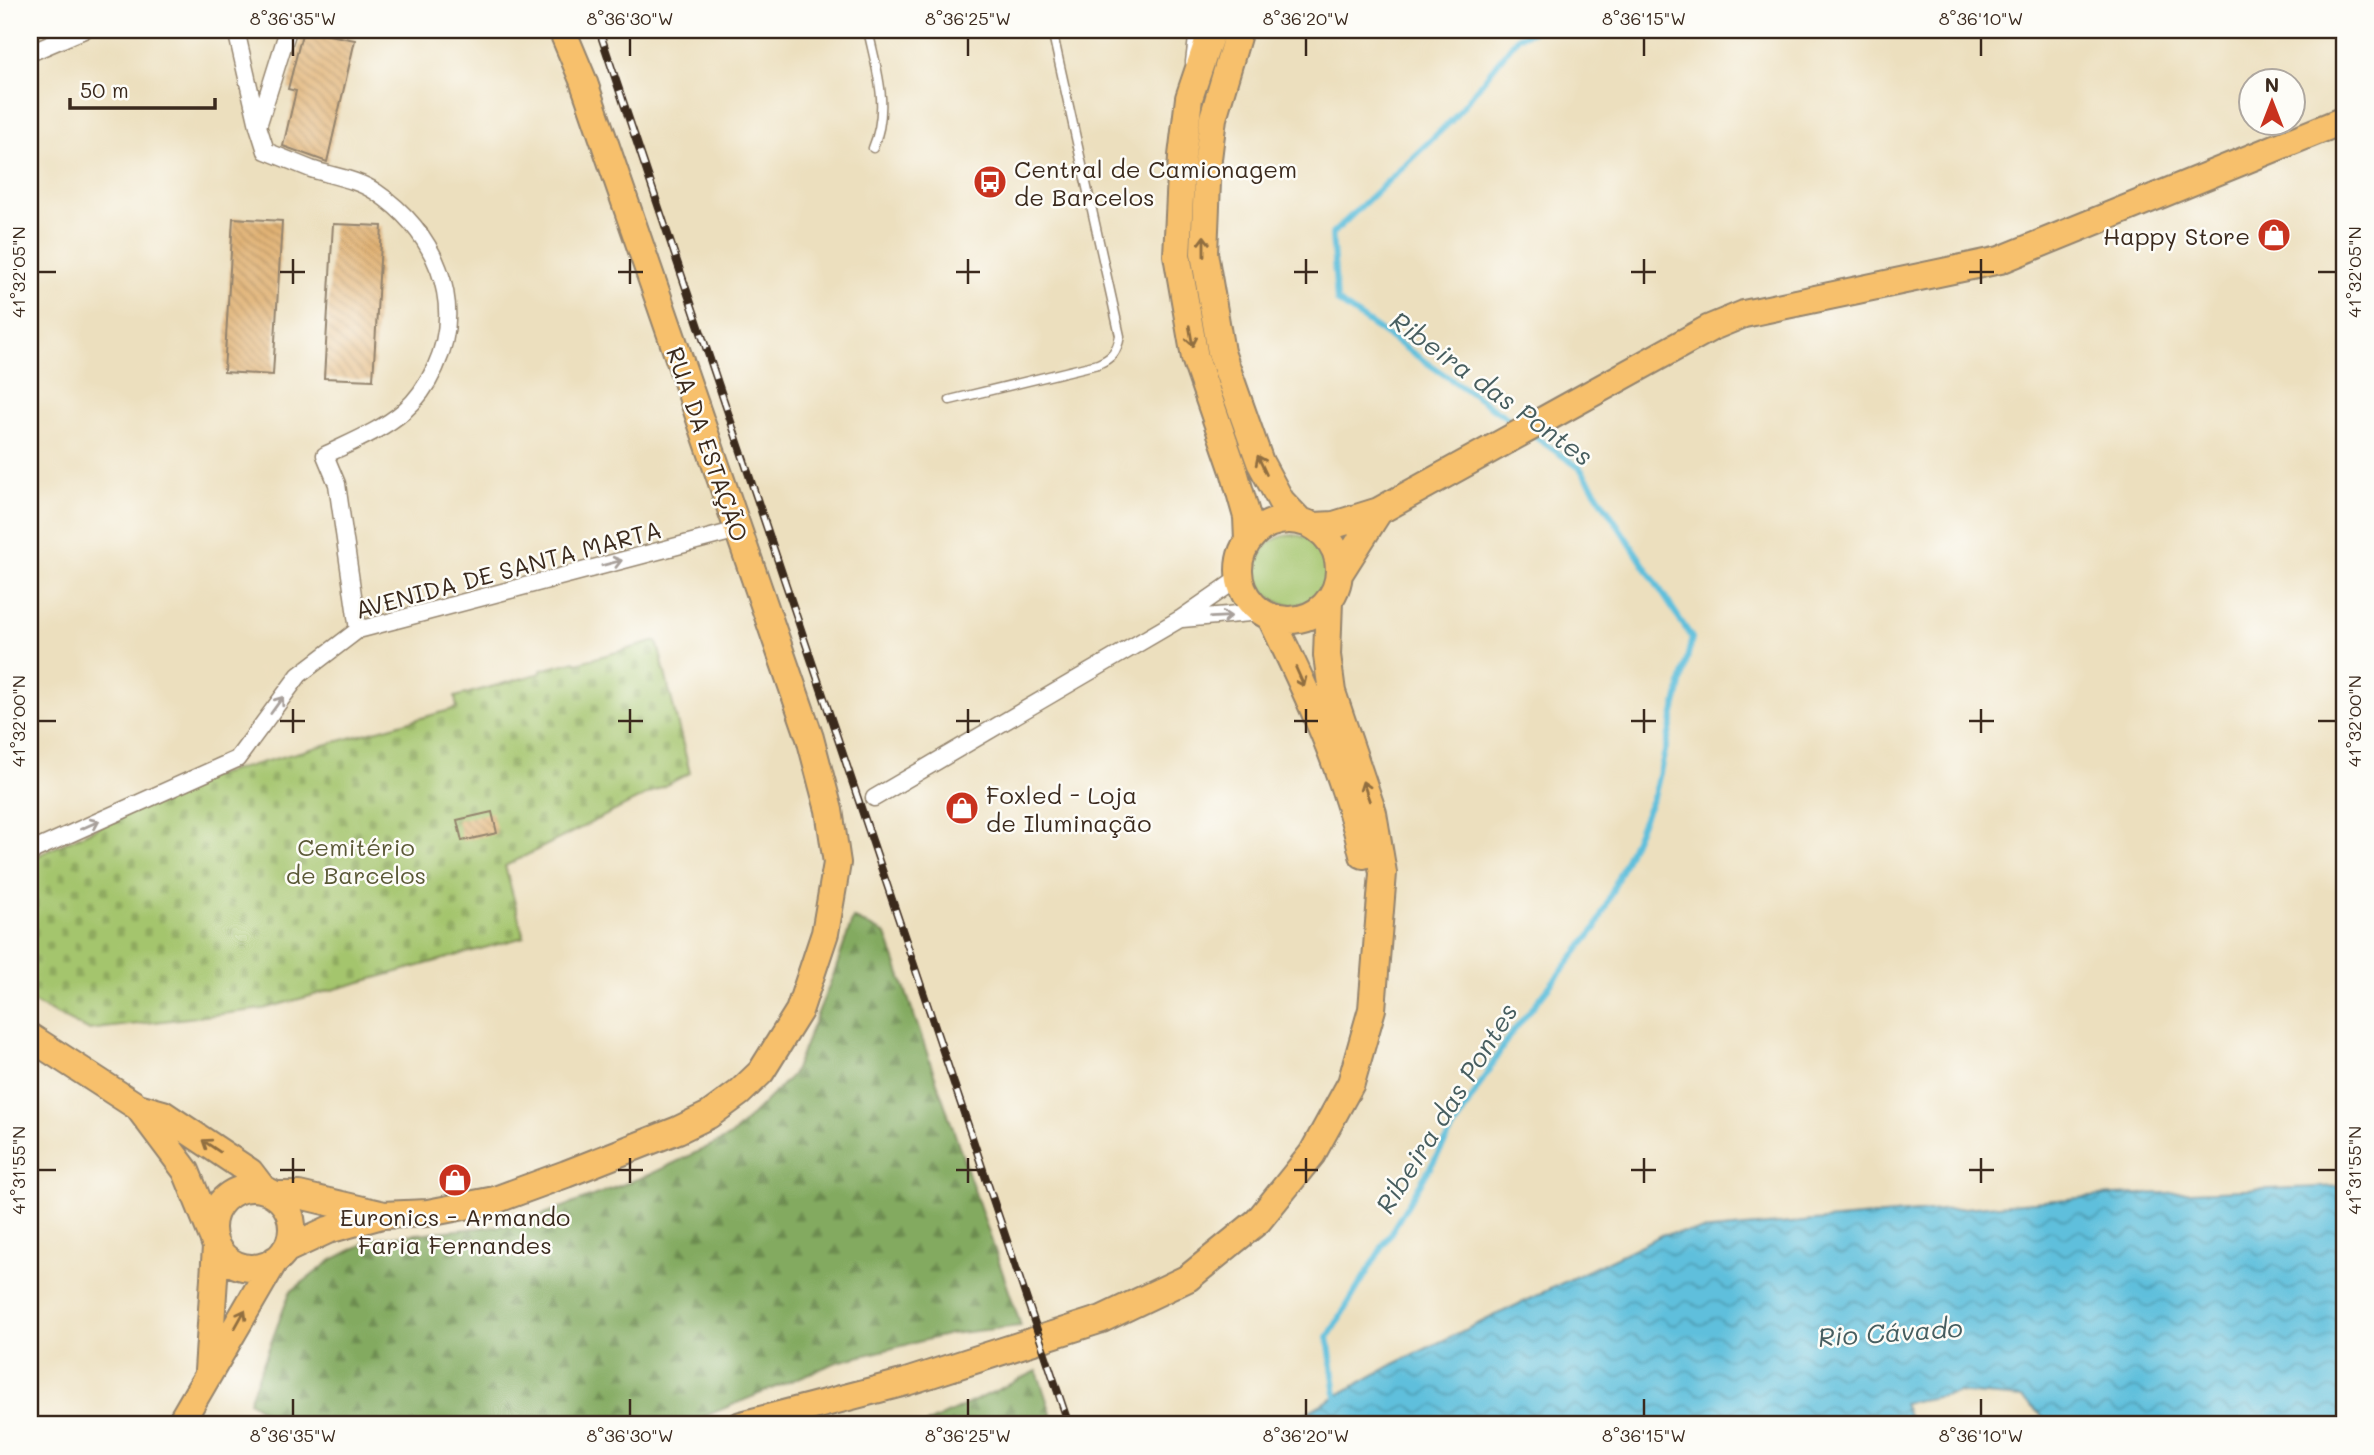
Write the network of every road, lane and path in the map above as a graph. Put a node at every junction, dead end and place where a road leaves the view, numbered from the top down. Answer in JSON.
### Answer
{"nodes":[{"id":1,"x":83,"y":30,"type":"edge"},
{"id":2,"x":236,"y":30,"type":"edge"},
{"id":3,"x":288,"y":30,"type":"edge"},
{"id":4,"x":562,"y":30,"type":"edge"},
{"id":5,"x":868,"y":30,"type":"edge"},
{"id":6,"x":1052,"y":30,"type":"edge"},
{"id":7,"x":1194,"y":30,"type":"edge"},
{"id":8,"x":1212,"y":30,"type":"edge"},
{"id":9,"x":1239,"y":30,"type":"edge"},
{"id":10,"x":30,"y":53,"type":"edge"},
{"id":11,"x":1189,"y":98,"type":"junction"},
{"id":12,"x":2344,"y":120,"type":"edge"},
{"id":13,"x":258,"y":126,"type":"junction"},
{"id":14,"x":873,"y":148,"type":"dead end"},
{"id":15,"x":950,"y":400,"type":"dead end"},
{"id":16,"x":1379,"y":511,"type":"junction"},
{"id":17,"x":1307,"y":524,"type":"junction"},
{"id":18,"x":737,"y":530,"type":"junction"},
{"id":19,"x":1248,"y":541,"type":"junction"},
{"id":20,"x":1339,"y":574,"type":"junction"},
{"id":21,"x":1239,"y":578,"type":"junction"},
{"id":22,"x":1329,"y":601,"type":"junction"},
{"id":23,"x":1266,"y":614,"type":"junction"},
{"id":24,"x":1180,"y":619,"type":"junction"},
{"id":25,"x":358,"y":631,"type":"junction"},
{"id":26,"x":874,"y":798,"type":"dead end"},
{"id":27,"x":30,"y":855,"type":"edge"},
{"id":28,"x":1380,"y":930,"type":"junction"},
{"id":29,"x":30,"y":1037,"type":"edge"},
{"id":30,"x":138,"y":1107,"type":"junction"},
{"id":31,"x":269,"y":1192,"type":"junction"},
{"id":32,"x":382,"y":1215,"type":"junction"},
{"id":33,"x":214,"y":1241,"type":"junction"},
{"id":34,"x":280,"y":1255,"type":"junction"},
{"id":35,"x":207,"y":1379,"type":"junction"},
{"id":36,"x":905,"y":1382,"type":"junction"},
{"id":37,"x":179,"y":1425,"type":"edge"},
{"id":38,"x":741,"y":1425,"type":"edge"},
{"id":39,"x":792,"y":1425,"type":"edge"}],
"edges":[{"from":1,"to":10,"type":"street"},
{"from":2,"to":13,"type":"street"},
{"from":3,"to":13,"type":"street"},
{"from":4,"to":18,"type":"main road","name":"RUA DA ESTAÇÃO"},
{"from":5,"to":14,"type":"lane"},
{"from":6,"to":15,"type":"lane"},
{"from":7,"to":11,"type":"lane"},
{"from":8,"to":11,"type":"main road"},
{"from":17,"to":9,"type":"main road","one_way":true},
{"from":11,"to":19,"type":"main road","one_way":true},
{"from":12,"to":16,"type":"main road"},
{"from":13,"to":25,"type":"street"},
{"from":16,"to":17,"type":"main road"},
{"from":16,"to":20,"type":"main road"},
{"from":17,"to":19,"type":"main road"},
{"from":17,"to":20,"type":"main road"},
{"from":25,"to":18,"type":"street","name":"AVENIDA DE SANTA MARTA","one_way":true},
{"from":18,"to":32,"type":"main road","name":"RUA DA ESTAÇÃO"},
{"from":19,"to":21,"type":"main road"},
{"from":20,"to":22,"type":"main road"},
{"from":21,"to":23,"type":"main road"},
{"from":21,"to":24,"type":"street"},
{"from":22,"to":23,"type":"main road"},
{"from":28,"to":22,"type":"main road","one_way":true},
{"from":24,"to":23,"type":"street","one_way":true},
{"from":23,"to":28,"type":"main road","one_way":true},
{"from":24,"to":26,"type":"street"},
{"from":27,"to":25,"type":"street","name":"AVENIDA DE SANTA MARTA","one_way":true},
{"from":28,"to":36,"type":"main road"},
{"from":29,"to":30,"type":"main road"},
{"from":31,"to":30,"type":"main road","one_way":true},
{"from":30,"to":33,"type":"main road"},
{"from":31,"to":32,"type":"main road"},
{"from":31,"to":33,"type":"main road"},
{"from":31,"to":34,"type":"main road"},
{"from":32,"to":34,"type":"main road"},
{"from":33,"to":34,"type":"main road"},
{"from":33,"to":35,"type":"main road"},
{"from":35,"to":34,"type":"main road","one_way":true},
{"from":35,"to":37,"type":"main road"},
{"from":36,"to":38,"type":"main road"},
{"from":36,"to":39,"type":"main road"}]}
